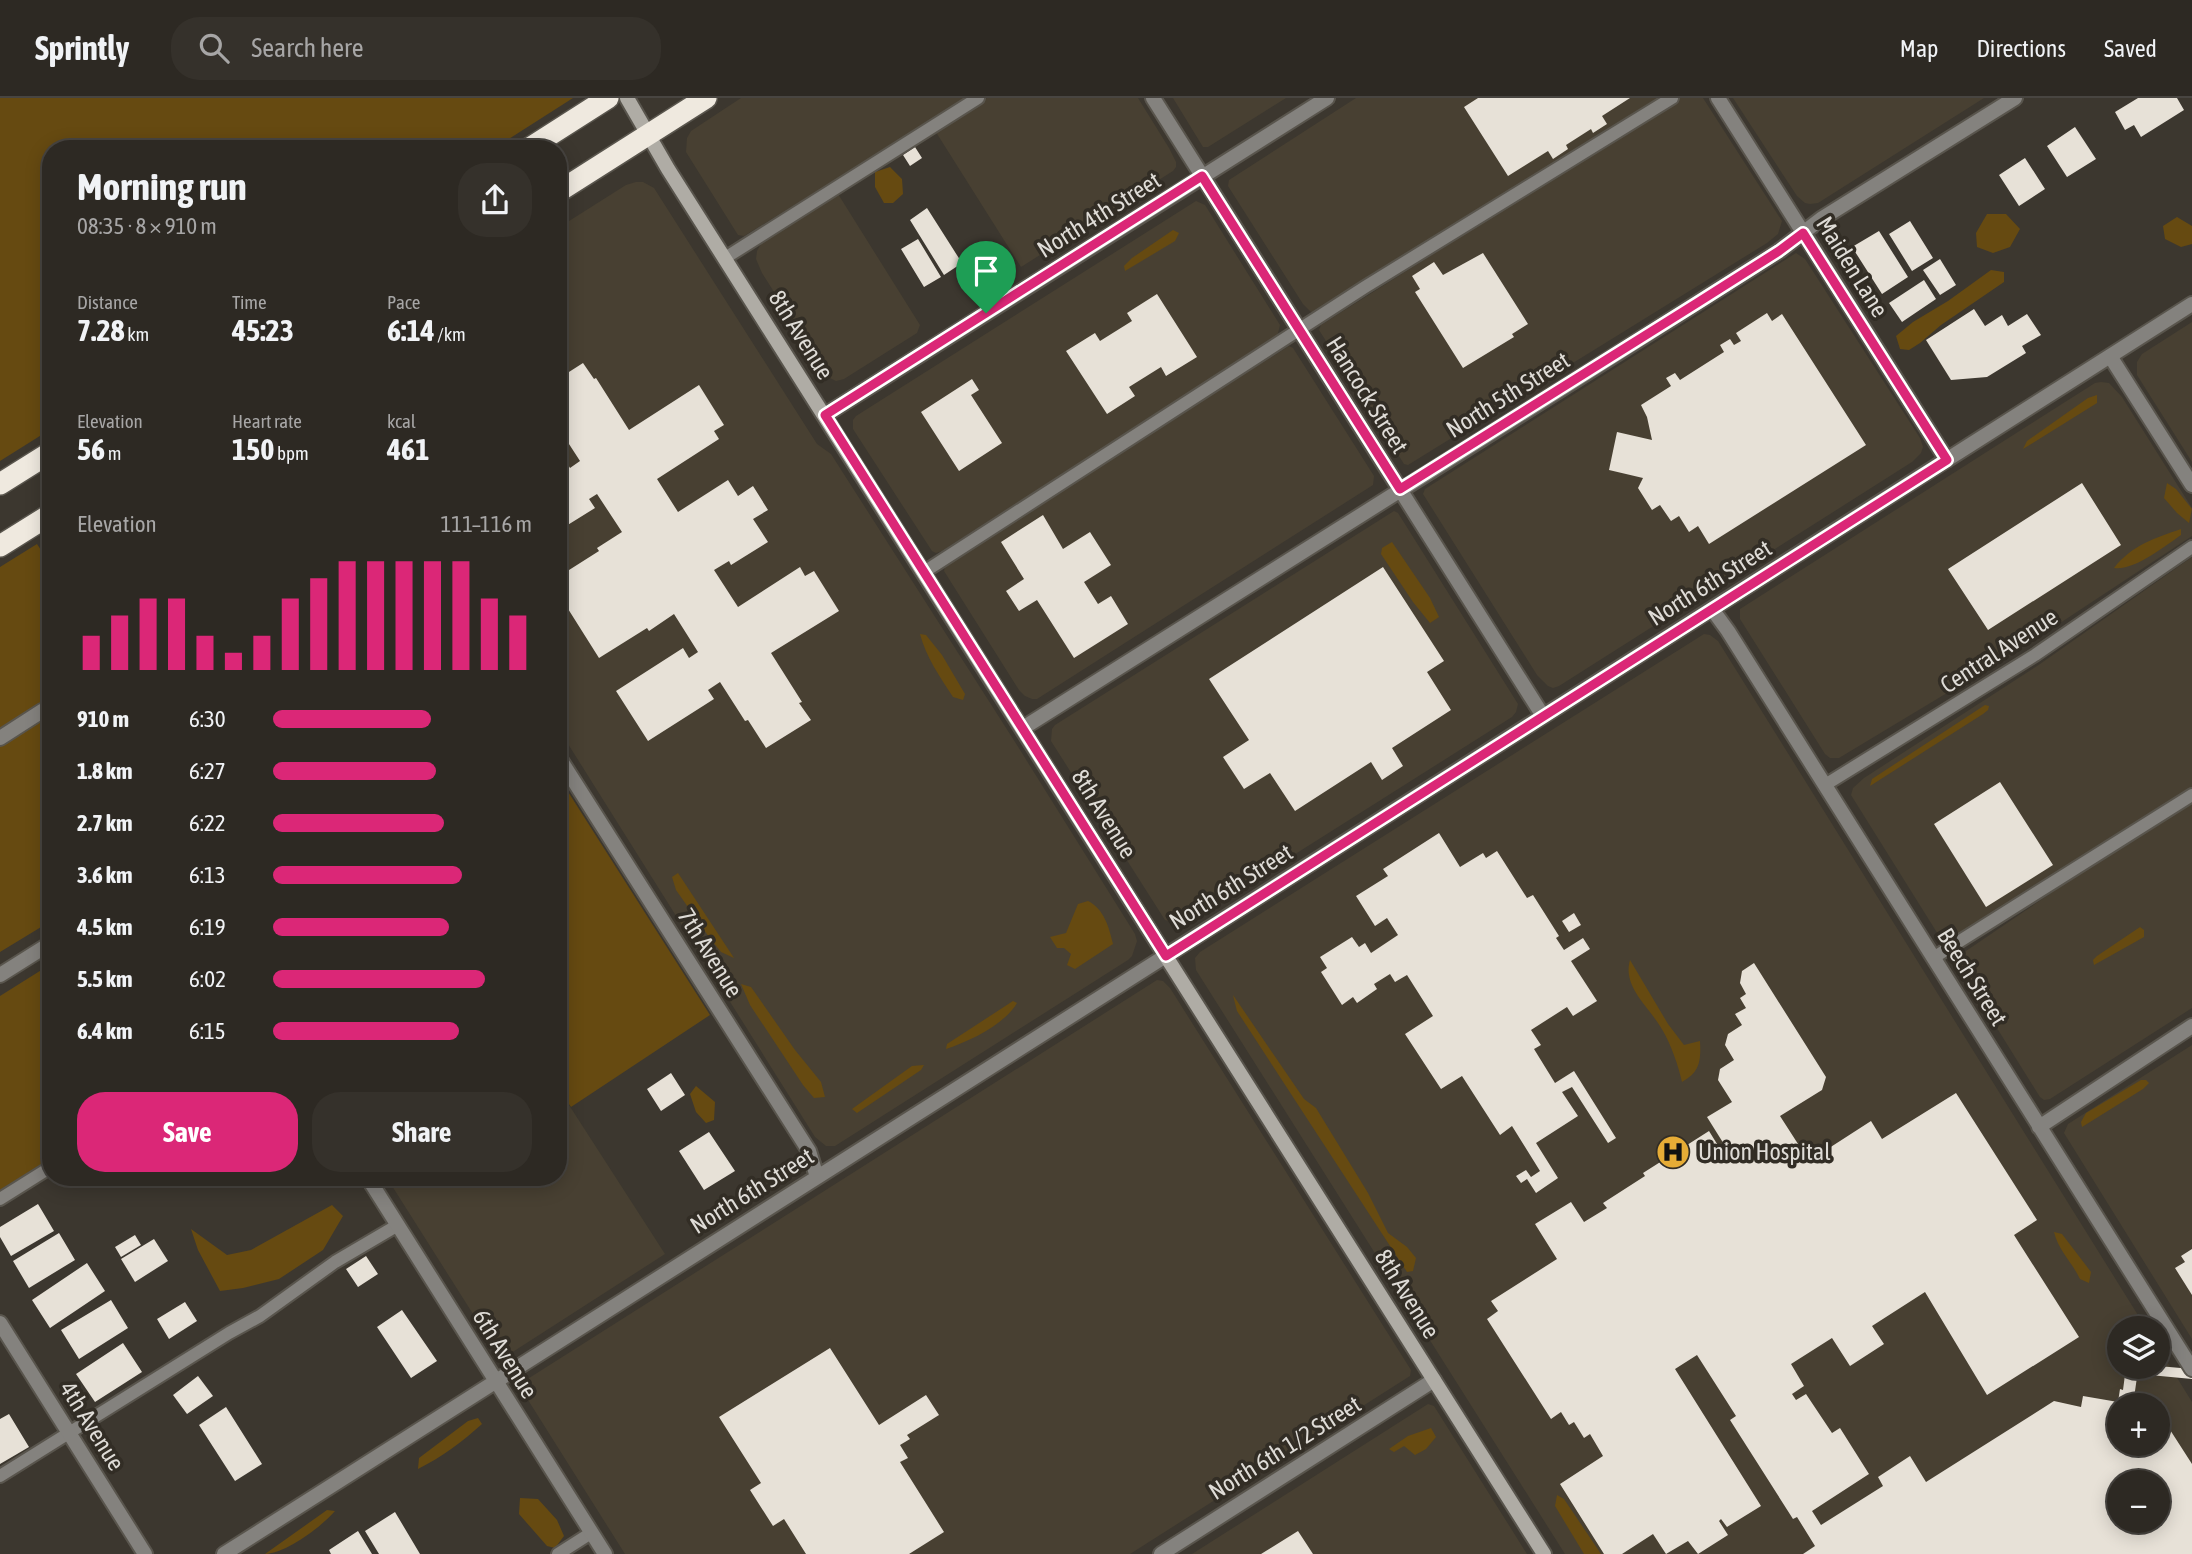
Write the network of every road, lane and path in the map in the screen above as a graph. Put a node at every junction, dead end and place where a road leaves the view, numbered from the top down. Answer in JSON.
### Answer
{"nodes":[{"id":1,"x":608,"y":98,"type":"edge"},
{"id":2,"x":627,"y":98,"type":"edge"},
{"id":3,"x":706,"y":98,"type":"edge"},
{"id":4,"x":978,"y":98,"type":"edge"},
{"id":5,"x":1153,"y":98,"type":"edge"},
{"id":6,"x":1326,"y":98,"type":"edge"},
{"id":7,"x":1672,"y":98,"type":"edge"},
{"id":8,"x":1718,"y":98,"type":"edge"},
{"id":9,"x":2015,"y":98,"type":"edge"},
{"id":10,"x":648,"y":135,"type":"junction"},
{"id":11,"x":542,"y":140,"type":"edge"},
{"id":12,"x":1202,"y":176,"type":"junction"},
{"id":13,"x":567,"y":186,"type":"edge"},
{"id":14,"x":1803,"y":233,"type":"junction"},
{"id":15,"x":725,"y":258,"type":"junction"},
{"id":16,"x":2192,"y":304,"type":"edge"},
{"id":17,"x":1299,"y":330,"type":"junction"},
{"id":18,"x":2110,"y":356,"type":"junction"},
{"id":19,"x":825,"y":415,"type":"junction"},
{"id":20,"x":42,"y":458,"type":"edge"},
{"id":21,"x":1947,"y":460,"type":"junction"},
{"id":22,"x":0,"y":484,"type":"edge"},
{"id":23,"x":2192,"y":485,"type":"edge"},
{"id":24,"x":1400,"y":489,"type":"junction"},
{"id":25,"x":42,"y":520,"type":"edge"},
{"id":26,"x":0,"y":546,"type":"edge"},
{"id":27,"x":2192,"y":547,"type":"edge"},
{"id":28,"x":924,"y":572,"type":"junction"},
{"id":29,"x":1712,"y":609,"type":"junction"},
{"id":30,"x":42,"y":711,"type":"edge"},
{"id":31,"x":1543,"y":716,"type":"junction"},
{"id":32,"x":1023,"y":728,"type":"junction"},
{"id":33,"x":0,"y":738,"type":"edge"},
{"id":34,"x":567,"y":770,"type":"edge"},
{"id":35,"x":1825,"y":785,"type":"junction"},
{"id":36,"x":2192,"y":795,"type":"edge"},
{"id":37,"x":42,"y":949,"type":"edge"},
{"id":38,"x":1166,"y":956,"type":"junction"},
{"id":39,"x":1933,"y":958,"type":"junction"},
{"id":40,"x":0,"y":975,"type":"edge"},
{"id":41,"x":2192,"y":1026,"type":"edge"},
{"id":42,"x":2039,"y":1126,"type":"junction"},
{"id":43,"x":42,"y":1173,"type":"edge"},
{"id":44,"x":817,"y":1177,"type":"junction"},
{"id":45,"x":373,"y":1186,"type":"edge"},
{"id":46,"x":0,"y":1199,"type":"edge"},
{"id":47,"x":398,"y":1225,"type":"junction"},
{"id":48,"x":0,"y":1323,"type":"edge"},
{"id":49,"x":2192,"y":1369,"type":"edge"},
{"id":50,"x":1434,"y":1380,"type":"junction"},
{"id":51,"x":495,"y":1381,"type":"junction"},
{"id":52,"x":69,"y":1433,"type":"junction"},
{"id":53,"x":0,"y":1476,"type":"edge"},
{"id":54,"x":591,"y":1533,"type":"junction"},
{"id":55,"x":145,"y":1554,"type":"edge"},
{"id":56,"x":224,"y":1554,"type":"edge"},
{"id":57,"x":558,"y":1554,"type":"edge"},
{"id":58,"x":604,"y":1554,"type":"edge"},
{"id":59,"x":1161,"y":1554,"type":"edge"},
{"id":60,"x":1544,"y":1554,"type":"edge"}],
"edges":[{"from":1,"to":11,"type":"highway"},
{"from":2,"to":10,"type":"street","name":"8th Avenue"},
{"from":3,"to":10,"type":"highway"},
{"from":4,"to":15,"type":"lane"},
{"from":5,"to":12,"type":"street","name":"Hancock Street"},
{"from":6,"to":12,"type":"street","name":"North 4th Street"},
{"from":7,"to":17,"type":"lane"},
{"from":8,"to":14,"type":"street","name":"Maiden Lane"},
{"from":9,"to":14,"type":"street","name":"North 5th Street"},
{"from":10,"to":13,"type":"highway"},
{"from":10,"to":15,"type":"street","name":"8th Avenue"},
{"from":12,"to":17,"type":"street","name":"Hancock Street"},
{"from":12,"to":19,"type":"street","name":"North 4th Street"},
{"from":14,"to":21,"type":"street","name":"Maiden Lane"},
{"from":14,"to":24,"type":"street","name":"North 5th Street"},
{"from":15,"to":19,"type":"street","name":"8th Avenue"},
{"from":16,"to":18,"type":"street","name":"North 6th Street"},
{"from":17,"to":24,"type":"street","name":"Hancock Street"},
{"from":17,"to":28,"type":"lane"},
{"from":18,"to":21,"type":"street","name":"North 6th Street"},
{"from":18,"to":23,"type":"street"},
{"from":19,"to":28,"type":"street","name":"8th Avenue"},
{"from":20,"to":22,"type":"highway"},
{"from":21,"to":29,"type":"street","name":"North 6th Street"},
{"from":24,"to":31,"type":"street","name":"Hancock Street"},
{"from":24,"to":32,"type":"street","name":"North 5th Street"},
{"from":25,"to":26,"type":"highway"},
{"from":27,"to":35,"type":"lane","name":"Central Avenue"},
{"from":28,"to":32,"type":"street","name":"8th Avenue"},
{"from":29,"to":31,"type":"street","name":"North 6th Street"},
{"from":29,"to":35,"type":"street","name":"Beech Street"},
{"from":30,"to":33,"type":"street"},
{"from":31,"to":38,"type":"street","name":"North 6th Street"},
{"from":32,"to":38,"type":"street","name":"8th Avenue"},
{"from":34,"to":44,"type":"street","name":"7th Avenue"},
{"from":35,"to":39,"type":"street","name":"Beech Street"},
{"from":36,"to":39,"type":"lane"},
{"from":37,"to":40,"type":"street"},
{"from":38,"to":44,"type":"street","name":"North 6th Street"},
{"from":38,"to":50,"type":"street","name":"8th Avenue"},
{"from":39,"to":42,"type":"street","name":"Beech Street"},
{"from":41,"to":42,"type":"street"},
{"from":42,"to":49,"type":"street","name":"Beech Street"},
{"from":43,"to":46,"type":"lane"},
{"from":44,"to":51,"type":"street","name":"North 6th Street"},
{"from":45,"to":47,"type":"street","name":"6th Avenue"},
{"from":47,"to":51,"type":"street","name":"6th Avenue"},
{"from":47,"to":52,"type":"lane"},
{"from":48,"to":52,"type":"street","name":"4th Avenue"},
{"from":50,"to":59,"type":"street","name":"North 6th 1/2 Street"},
{"from":50,"to":60,"type":"street","name":"8th Avenue"},
{"from":51,"to":54,"type":"street","name":"6th Avenue"},
{"from":51,"to":56,"type":"street","name":"North 6th Street"},
{"from":52,"to":53,"type":"lane"},
{"from":52,"to":55,"type":"street","name":"4th Avenue"},
{"from":54,"to":57,"type":"lane"},
{"from":54,"to":58,"type":"street","name":"6th Avenue"}]}
